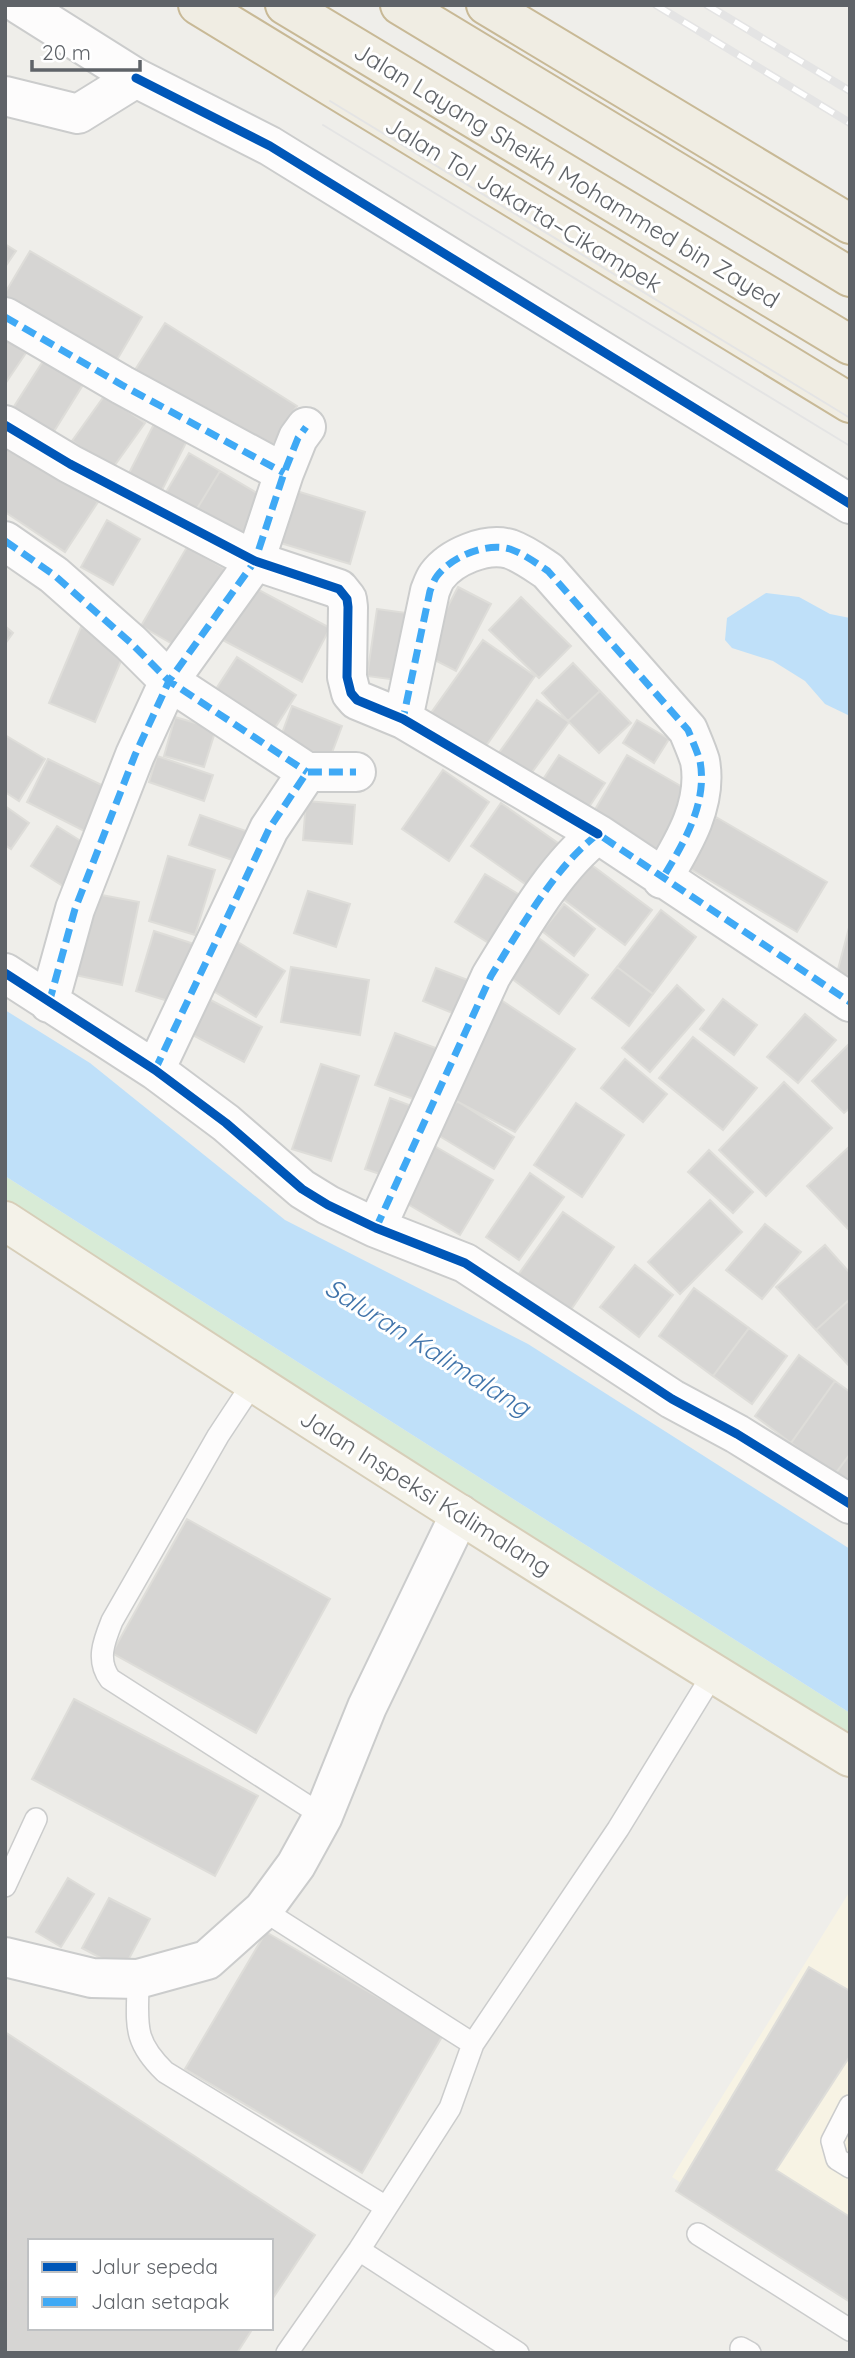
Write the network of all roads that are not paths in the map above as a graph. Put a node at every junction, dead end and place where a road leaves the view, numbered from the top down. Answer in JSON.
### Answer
{"nodes":[{"id":1,"x":20,"y":5,"type":"edge"},
{"id":2,"x":198,"y":5,"type":"edge"},
{"id":3,"x":285,"y":5,"type":"edge"},
{"id":4,"x":400,"y":5,"type":"edge"},
{"id":5,"x":486,"y":5,"type":"edge"},
{"id":6,"x":136,"y":78,"type":"junction"},
{"id":7,"x":5,"y":96,"type":"edge"},
{"id":8,"x":850,"y":224,"type":"edge"},
{"id":9,"x":850,"y":277,"type":"edge"},
{"id":10,"x":5,"y":317,"type":"edge"},
{"id":11,"x":850,"y":345,"type":"edge"},
{"id":12,"x":850,"y":403,"type":"edge"},
{"id":13,"x":5,"y":425,"type":"edge"},
{"id":14,"x":306,"y":427,"type":"dead end"},
{"id":15,"x":284,"y":473,"type":"junction"},
{"id":16,"x":850,"y":504,"type":"edge"},
{"id":17,"x":5,"y":541,"type":"edge"},
{"id":18,"x":255,"y":561,"type":"junction"},
{"id":19,"x":169,"y":681,"type":"junction"},
{"id":20,"x":399,"y":718,"type":"junction"},
{"id":21,"x":307,"y":772,"type":"junction"},
{"id":22,"x":356,"y":772,"type":"dead end"},
{"id":23,"x":598,"y":834,"type":"junction"},
{"id":24,"x":662,"y":879,"type":"junction"},
{"id":25,"x":5,"y":973,"type":"edge"},
{"id":26,"x":850,"y":1002,"type":"edge"},
{"id":27,"x":49,"y":1003,"type":"junction"},
{"id":28,"x":155,"y":1070,"type":"junction"},
{"id":29,"x":5,"y":1221,"type":"edge"},
{"id":30,"x":376,"y":1228,"type":"junction"},
{"id":31,"x":253,"y":1382,"type":"junction"},
{"id":32,"x":850,"y":1504,"type":"edge"},
{"id":33,"x":460,"y":1514,"type":"junction"},
{"id":34,"x":713,"y":1674,"type":"junction"},
{"id":35,"x":850,"y":1757,"type":"edge"},
{"id":36,"x":323,"y":1816,"type":"junction"},
{"id":37,"x":36,"y":1819,"type":"dead end"},
{"id":38,"x":5,"y":1886,"type":"edge"},
{"id":39,"x":263,"y":1910,"type":"junction"},
{"id":40,"x":5,"y":1957,"type":"edge"},
{"id":41,"x":138,"y":1979,"type":"junction"},
{"id":42,"x":473,"y":2044,"type":"junction"},
{"id":43,"x":850,"y":2106,"type":"edge"},
{"id":44,"x":850,"y":2167,"type":"edge"},
{"id":45,"x":386,"y":2207,"type":"junction"},
{"id":46,"x":698,"y":2234,"type":"dead end"},
{"id":47,"x":359,"y":2250,"type":"junction"},
{"id":48,"x":850,"y":2330,"type":"edge"},
{"id":49,"x":287,"y":2353,"type":"edge"},
{"id":50,"x":518,"y":2353,"type":"edge"}],
"edges":[{"from":1,"to":6,"type":"street"},
{"from":2,"to":12,"type":"highway","name":"Jalan Tol Jakarta–Cikampek"},
{"from":3,"to":11,"type":"highway","name":"Jalan Layang Sheikh Mohammed bin Zayed"},
{"from":4,"to":9,"type":"highway"},
{"from":5,"to":8,"type":"highway"},
{"from":6,"to":7,"type":"street"},
{"from":6,"to":16,"type":"street"},
{"from":10,"to":15,"type":"street"},
{"from":13,"to":18,"type":"street"},
{"from":14,"to":15,"type":"street"},
{"from":15,"to":18,"type":"street"},
{"from":17,"to":19,"type":"street"},
{"from":18,"to":19,"type":"street"},
{"from":18,"to":20,"type":"street"},
{"from":19,"to":21,"type":"street"},
{"from":19,"to":27,"type":"street"},
{"from":20,"to":23,"type":"street"},
{"from":20,"to":24,"type":"street"},
{"from":21,"to":22,"type":"street"},
{"from":21,"to":28,"type":"street"},
{"from":23,"to":24,"type":"street"},
{"from":23,"to":30,"type":"street"},
{"from":24,"to":26,"type":"street"},
{"from":25,"to":27,"type":"street"},
{"from":27,"to":28,"type":"street"},
{"from":28,"to":30,"type":"street"},
{"from":29,"to":31,"type":"main road","name":"Jalan Inspeksi Kalimalang"},
{"from":30,"to":32,"type":"street"},
{"from":31,"to":33,"type":"main road","name":"Jalan Inspeksi Kalimalang"},
{"from":31,"to":36,"type":"lane"},
{"from":33,"to":34,"type":"main road","name":"Jalan Inspeksi Kalimalang"},
{"from":33,"to":36,"type":"street"},
{"from":34,"to":35,"type":"main road","name":"Jalan Inspeksi Kalimalang"},
{"from":34,"to":42,"type":"lane"},
{"from":36,"to":39,"type":"street"},
{"from":37,"to":38,"type":"lane"},
{"from":39,"to":41,"type":"street"},
{"from":39,"to":42,"type":"lane"},
{"from":40,"to":41,"type":"street"},
{"from":41,"to":45,"type":"lane"},
{"from":42,"to":45,"type":"lane"},
{"from":43,"to":44,"type":"lane"},
{"from":45,"to":47,"type":"lane"},
{"from":46,"to":48,"type":"lane"},
{"from":47,"to":49,"type":"lane"},
{"from":47,"to":50,"type":"lane"}]}
